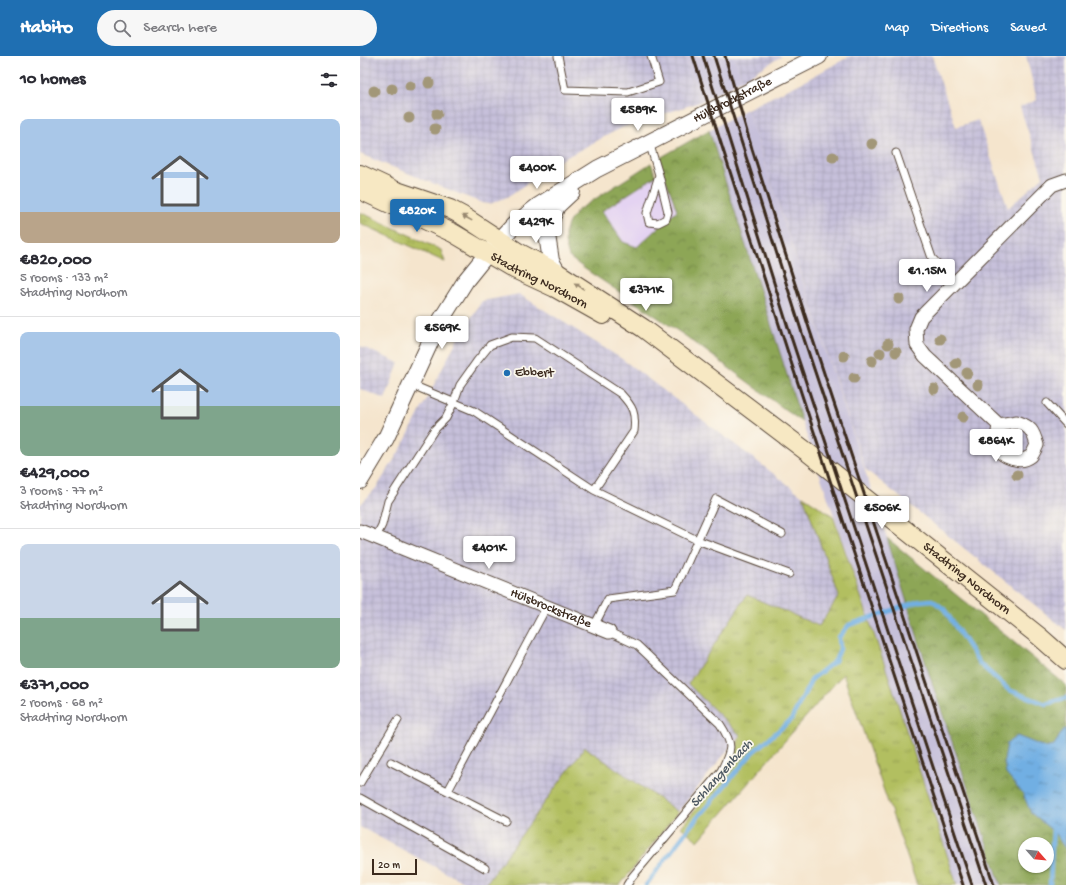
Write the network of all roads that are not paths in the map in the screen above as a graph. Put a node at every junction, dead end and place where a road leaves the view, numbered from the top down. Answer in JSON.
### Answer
{"nodes":[{"id":1,"x":558,"y":56,"type":"edge"},
{"id":2,"x":651,"y":56,"type":"edge"},
{"id":3,"x":818,"y":56,"type":"edge"},
{"id":4,"x":649,"y":142,"type":"junction"},
{"id":5,"x":896,"y":153,"type":"dead end"},
{"id":6,"x":598,"y":169,"type":"junction"},
{"id":7,"x":360,"y":174,"type":"edge"},
{"id":8,"x":659,"y":175,"type":"junction"},
{"id":9,"x":1066,"y":180,"type":"edge"},
{"id":10,"x":360,"y":190,"type":"edge"},
{"id":11,"x":500,"y":239,"type":"junction"},
{"id":12,"x":487,"y":254,"type":"junction"},
{"id":13,"x":558,"y":272,"type":"junction"},
{"id":14,"x":955,"y":282,"type":"junction"},
{"id":15,"x":713,"y":382,"type":"junction"},
{"id":16,"x":410,"y":384,"type":"junction"},
{"id":17,"x":454,"y":402,"type":"junction"},
{"id":18,"x":1047,"y":403,"type":"dead end"},
{"id":19,"x":1066,"y":424,"type":"edge"},
{"id":20,"x":999,"y":425,"type":"dead end"},
{"id":21,"x":360,"y":480,"type":"edge"},
{"id":22,"x":594,"y":490,"type":"junction"},
{"id":23,"x":360,"y":531,"type":"edge"},
{"id":24,"x":782,"y":534,"type":"dead end"},
{"id":25,"x":376,"y":537,"type":"junction"},
{"id":26,"x":697,"y":540,"type":"junction"},
{"id":27,"x":789,"y":574,"type":"dead end"},
{"id":28,"x":547,"y":606,"type":"junction"},
{"id":29,"x":594,"y":626,"type":"junction"},
{"id":30,"x":609,"y":632,"type":"joint"},
{"id":31,"x":1066,"y":660,"type":"edge"},
{"id":32,"x":398,"y":720,"type":"dead end"},
{"id":33,"x":391,"y":762,"type":"dead end"},
{"id":34,"x":360,"y":783,"type":"edge"},
{"id":35,"x":448,"y":791,"type":"junction"},
{"id":36,"x":360,"y":798,"type":"edge"},
{"id":37,"x":506,"y":821,"type":"dead end"},
{"id":38,"x":485,"y":868,"type":"dead end"},
{"id":39,"x":627,"y":885,"type":"edge"}],
"edges":[{"from":1,"to":2,"type":"lane"},
{"from":3,"to":4,"type":"street","name":"Hülsbrockstraße"},
{"from":4,"to":6,"type":"street","name":"Hülsbrockstraße"},
{"from":4,"to":8,"type":"lane"},
{"from":5,"to":14,"type":"lane"},
{"from":6,"to":11,"type":"street","name":"Hülsbrockstraße"},
{"from":6,"to":13,"type":"street","name":"Stadtring Nordhorn"},
{"from":11,"to":7,"type":"main road","name":"Stadtring Nordhorn","one_way":true},
{"from":8,"to":8,"type":"lane"},
{"from":9,"to":14,"type":"street"},
{"from":10,"to":12,"type":"main road","name":"Stadtring Nordhorn"},
{"from":11,"to":12,"type":"street","name":"Hülsbrockstraße"},
{"from":11,"to":13,"type":"main road","name":"Stadtring Nordhorn"},
{"from":12,"to":15,"type":"main road","name":"Stadtring Nordhorn"},
{"from":12,"to":16,"type":"street","name":"Hülsbrockstraße"},
{"from":15,"to":13,"type":"main road","name":"Stadtring Nordhorn","one_way":true},
{"from":14,"to":20,"type":"street"},
{"from":15,"to":31,"type":"main road","name":"Stadtring Nordhorn"},
{"from":16,"to":17,"type":"lane"},
{"from":16,"to":21,"type":"street","name":"Hülsbrockstraße"},
{"from":17,"to":22,"type":"lane"},
{"from":17,"to":22,"type":"lane"},
{"from":17,"to":25,"type":"lane"},
{"from":18,"to":19,"type":"lane"},
{"from":22,"to":26,"type":"lane"},
{"from":23,"to":25,"type":"street","name":"Hülsbrockstraße"},
{"from":24,"to":26,"type":"lane"},
{"from":25,"to":28,"type":"street","name":"Hülsbrockstraße"},
{"from":26,"to":27,"type":"lane"},
{"from":26,"to":29,"type":"lane"},
{"from":28,"to":29,"type":"street","name":"Hülsbrockstraße"},
{"from":28,"to":35,"type":"lane"},
{"from":29,"to":30,"type":"street","name":"Hülsbrockstraße"},
{"from":30,"to":39,"type":"lane"},
{"from":32,"to":34,"type":"lane"},
{"from":33,"to":35,"type":"lane"},
{"from":35,"to":37,"type":"lane"},
{"from":36,"to":38,"type":"lane"}]}
